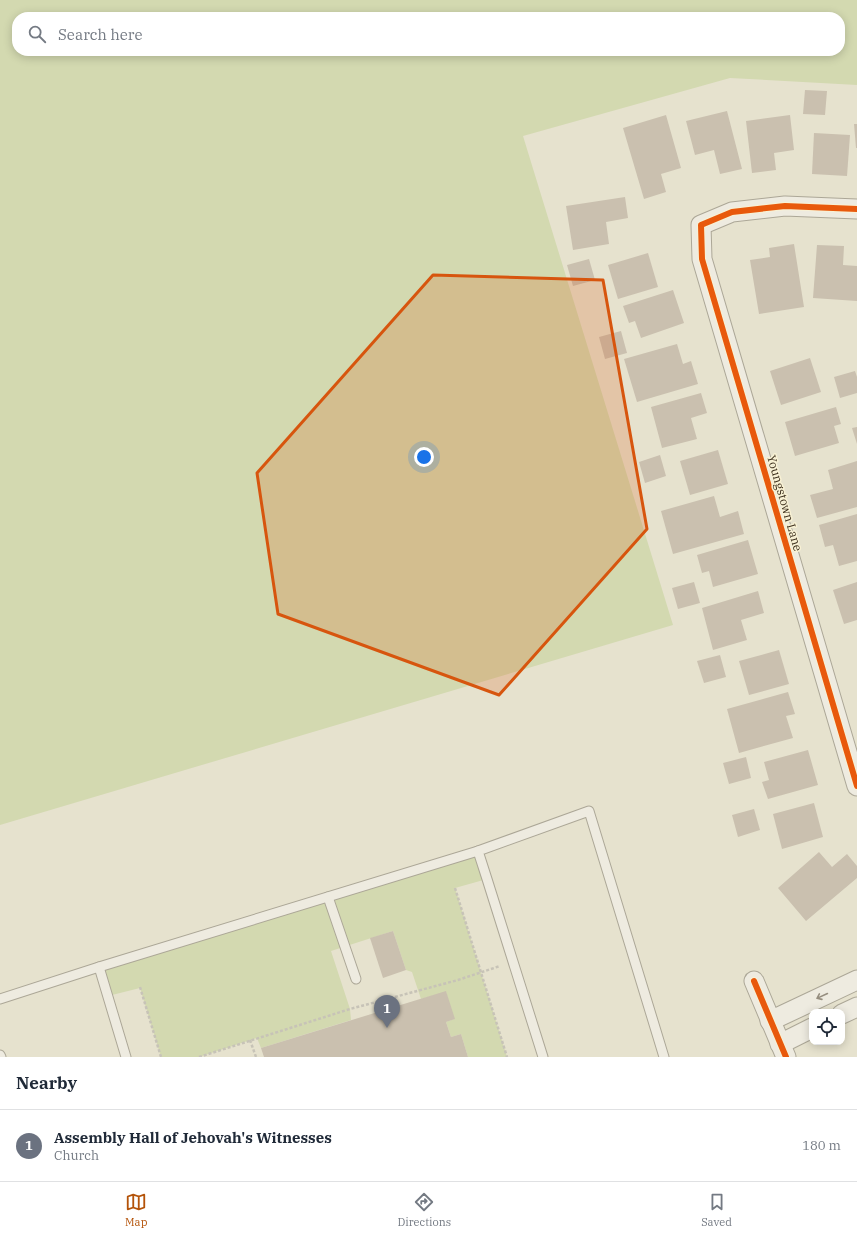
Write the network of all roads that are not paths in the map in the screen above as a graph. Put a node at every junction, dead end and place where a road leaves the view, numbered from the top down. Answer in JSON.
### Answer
{"nodes":[{"id":1,"x":857,"y":209,"type":"edge"},
{"id":2,"x":857,"y":786,"type":"edge"},
{"id":3,"x":478,"y":851,"type":"junction"},
{"id":4,"x":328,"y":897,"type":"junction"},
{"id":5,"x":99,"y":967,"type":"junction"},
{"id":6,"x":356,"y":979,"type":"dead end"},
{"id":7,"x":857,"y":980,"type":"edge"},
{"id":8,"x":754,"y":981,"type":"dead end"},
{"id":9,"x":0,"y":999,"type":"edge"},
{"id":10,"x":857,"y":1007,"type":"edge"},
{"id":11,"x":845,"y":1013,"type":"edge"},
{"id":12,"x":770,"y":1020,"type":"junction"},
{"id":13,"x":809,"y":1030,"type":"edge"},
{"id":14,"x":783,"y":1050,"type":"edge"},
{"id":15,"x":126,"y":1057,"type":"edge"},
{"id":16,"x":543,"y":1057,"type":"edge"},
{"id":17,"x":664,"y":1057,"type":"edge"}],
"edges":[{"from":1,"to":2,"type":"street","name":"Youngstown Lane"},
{"from":3,"to":4,"type":"lane"},
{"from":3,"to":16,"type":"lane"},
{"from":3,"to":17,"type":"lane"},
{"from":4,"to":5,"type":"lane"},
{"from":4,"to":6,"type":"lane"},
{"from":5,"to":9,"type":"lane"},
{"from":5,"to":15,"type":"lane"},
{"from":7,"to":12,"type":"street","one_way":true},
{"from":8,"to":12,"type":"street"},
{"from":10,"to":11,"type":"street"},
{"from":12,"to":14,"type":"street"},
{"from":13,"to":14,"type":"street"}]}
